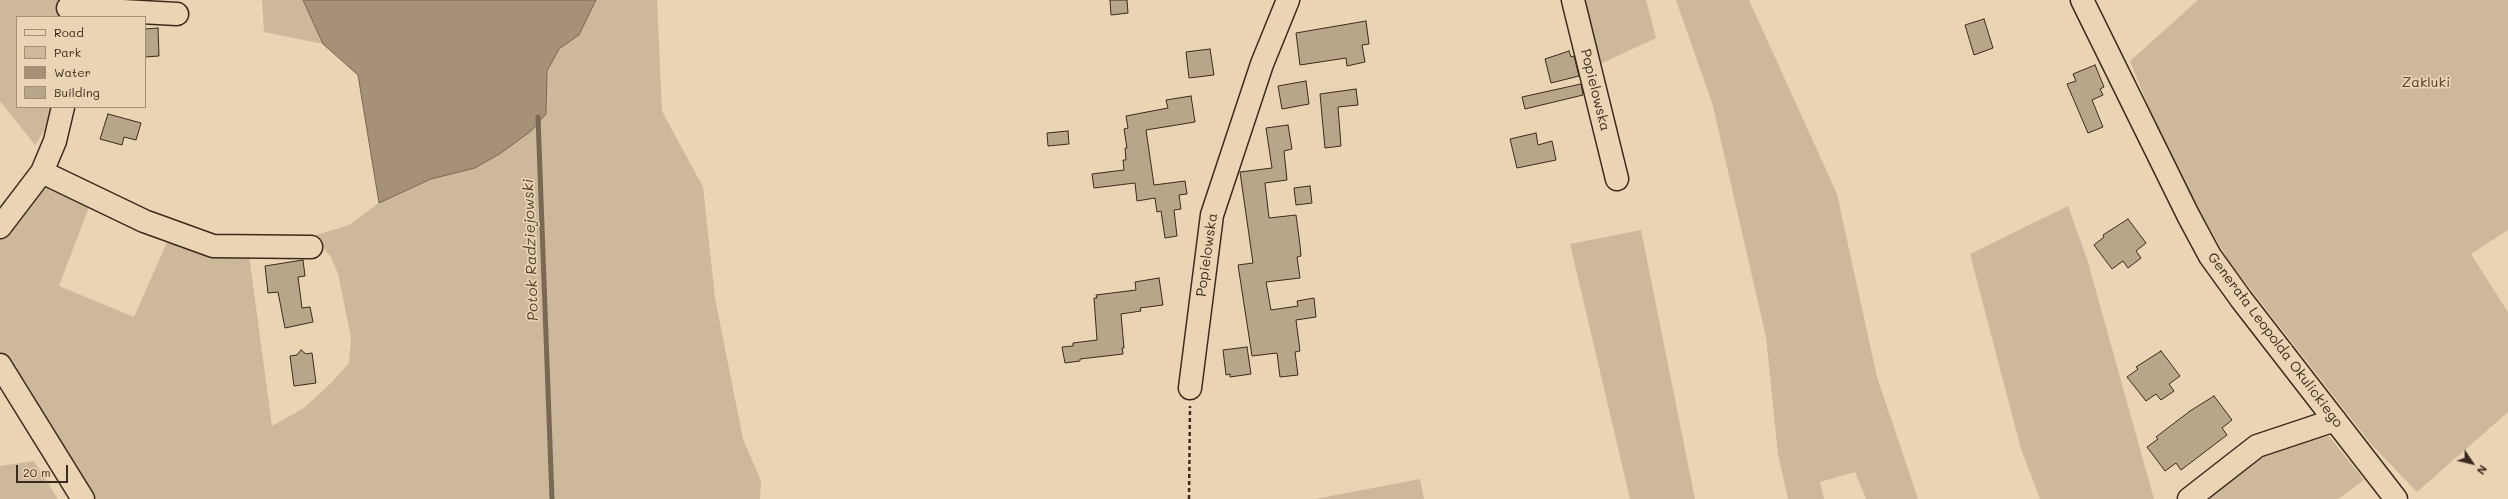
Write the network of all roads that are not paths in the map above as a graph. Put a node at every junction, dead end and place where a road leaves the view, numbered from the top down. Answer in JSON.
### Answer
{"nodes":[{"id":1,"x":1288,"y":0,"type":"edge"},
{"id":2,"x":1573,"y":0,"type":"edge"},
{"id":3,"x":2082,"y":0,"type":"edge"},
{"id":4,"x":68,"y":8,"type":"edge"},
{"id":5,"x":177,"y":14,"type":"dead end"},
{"id":6,"x":63,"y":108,"type":"edge"},
{"id":7,"x":42,"y":172,"type":"junction"},
{"id":8,"x":1617,"y":180,"type":"dead end"},
{"id":9,"x":0,"y":227,"type":"edge"},
{"id":10,"x":312,"y":247,"type":"dead end"},
{"id":11,"x":0,"y":365,"type":"edge"},
{"id":12,"x":1190,"y":388,"type":"road end"},
{"id":13,"x":2335,"y":420,"type":"junction"},
{"id":14,"x":83,"y":499,"type":"edge"},
{"id":15,"x":2189,"y":499,"type":"edge"},
{"id":16,"x":2396,"y":499,"type":"edge"}],
"edges":[{"from":1,"to":12,"type":"street","name":"Popielowska"},
{"from":2,"to":8,"type":"street","name":"Popielowska"},
{"from":3,"to":13,"type":"street","name":"Generała Leopolda Okulickiego"},
{"from":4,"to":5,"type":"street"},
{"from":6,"to":7,"type":"street"},
{"from":7,"to":9,"type":"street"},
{"from":7,"to":10,"type":"street"},
{"from":11,"to":14,"type":"street"},
{"from":13,"to":15,"type":"street"},
{"from":13,"to":16,"type":"street","name":"Generała Leopolda Okulickiego"}]}
